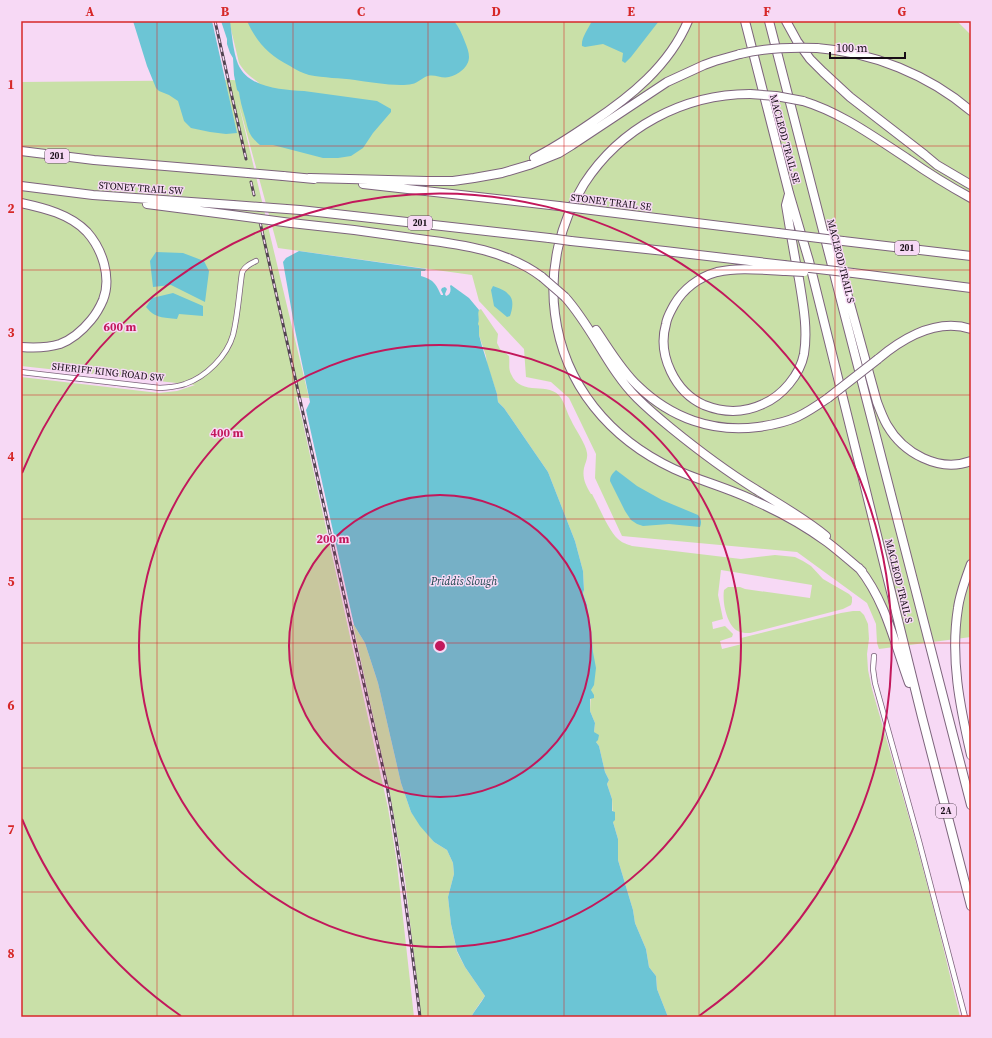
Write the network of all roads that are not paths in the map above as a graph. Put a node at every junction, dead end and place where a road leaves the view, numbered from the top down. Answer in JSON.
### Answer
{"nodes":[{"id":1,"x":688,"y":21,"type":"edge"},
{"id":2,"x":745,"y":21,"type":"edge"},
{"id":3,"x":769,"y":21,"type":"edge"},
{"id":4,"x":786,"y":21,"type":"edge"},
{"id":5,"x":971,"y":111,"type":"edge"},
{"id":6,"x":21,"y":151,"type":"edge"},
{"id":7,"x":502,"y":173,"type":"junction"},
{"id":8,"x":310,"y":178,"type":"junction"},
{"id":9,"x":971,"y":185,"type":"edge"},
{"id":10,"x":21,"y":186,"type":"edge"},
{"id":11,"x":789,"y":193,"type":"junction"},
{"id":12,"x":93,"y":195,"type":"junction"},
{"id":13,"x":971,"y":198,"type":"edge"},
{"id":14,"x":21,"y":203,"type":"edge"},
{"id":15,"x":818,"y":209,"type":"junction"},
{"id":16,"x":971,"y":256,"type":"edge"},
{"id":17,"x":256,"y":261,"type":"dead end"},
{"id":18,"x":809,"y":261,"type":"joint"},
{"id":19,"x":785,"y":268,"type":"junction"},
{"id":20,"x":971,"y":288,"type":"edge"},
{"id":21,"x":567,"y":300,"type":"junction"},
{"id":22,"x":971,"y":329,"type":"edge"},
{"id":23,"x":21,"y":347,"type":"edge"},
{"id":24,"x":21,"y":372,"type":"edge"},
{"id":25,"x":971,"y":461,"type":"edge"},
{"id":26,"x":971,"y":564,"type":"edge"},
{"id":27,"x":862,"y":571,"type":"junction"},
{"id":28,"x":874,"y":656,"type":"dead end"},
{"id":29,"x":922,"y":717,"type":"junction"},
{"id":30,"x":971,"y":755,"type":"edge"},
{"id":31,"x":971,"y":805,"type":"edge"},
{"id":32,"x":971,"y":906,"type":"edge"},
{"id":33,"x":965,"y":1017,"type":"edge"}],
"edges":[{"from":1,"to":7,"type":"highway"},
{"from":2,"to":11,"type":"highway","name":"MACLEOD TRAIL SE"},
{"from":3,"to":15,"type":"highway","name":"MACLEOD TRAIL SE"},
{"from":4,"to":9,"type":"highway"},
{"from":5,"to":7,"type":"highway","bridge":true},
{"from":6,"to":8,"type":"highway","name":"STONEY TRAIL SE","number":"201","bridge":true},
{"from":7,"to":8,"type":"highway"},
{"from":8,"to":16,"type":"highway","name":"STONEY TRAIL SE","number":"201","bridge":true},
{"from":10,"to":12,"type":"highway","name":"STONEY TRAIL SW","number":"201"},
{"from":11,"to":18,"type":"highway","name":"MACLEOD TRAIL SE"},
{"from":11,"to":19,"type":"highway"},
{"from":12,"to":19,"type":"highway","name":"STONEY TRAIL SW","number":"201","bridge":true},
{"from":12,"to":21,"type":"highway","bridge":true},
{"from":13,"to":27,"type":"highway","bridge":true},
{"from":14,"to":23,"type":"highway"},
{"from":15,"to":25,"type":"highway"},
{"from":15,"to":31,"type":"highway","name":"MACLEOD TRAIL S"},
{"from":17,"to":24,"type":"street","name":"SHERIFF KING ROAD SW"},
{"from":18,"to":29,"type":"highway","name":"MACLEOD TRAIL S"},
{"from":19,"to":20,"type":"highway","number":"201","bridge":true},
{"from":21,"to":22,"type":"highway","bridge":true},
{"from":21,"to":27,"type":"highway"},
{"from":26,"to":30,"type":"highway"},
{"from":27,"to":29,"type":"highway"},
{"from":28,"to":33,"type":"street"},
{"from":29,"to":32,"type":"highway","name":"MACLEOD TRAIL S","number":"2A"}]}
